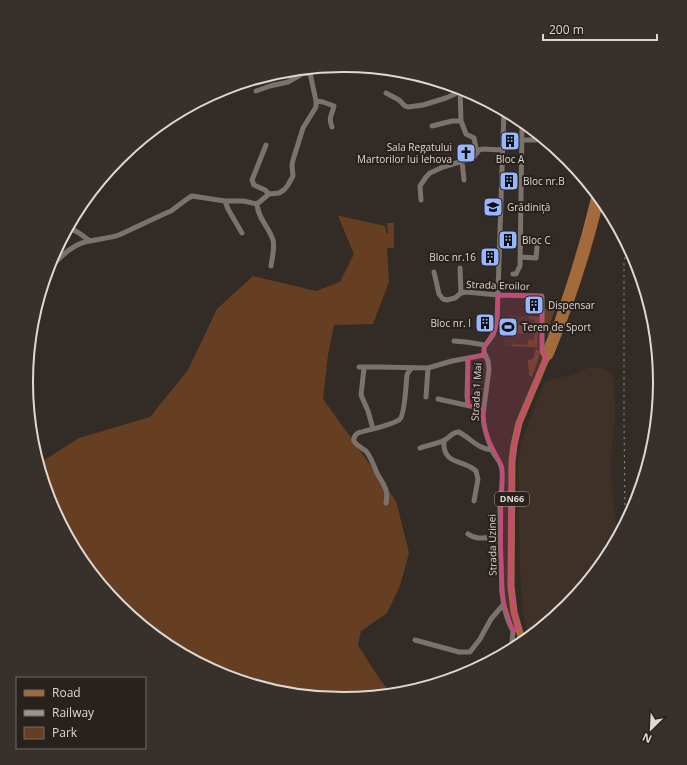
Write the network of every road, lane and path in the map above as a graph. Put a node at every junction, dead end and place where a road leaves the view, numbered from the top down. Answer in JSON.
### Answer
{"nodes":[{"id":1,"x":310,"y":74,"type":"edge"},
{"id":2,"x":300,"y":75,"type":"edge"},
{"id":3,"x":256,"y":91,"type":"dead end"},
{"id":4,"x":386,"y":92,"type":"dead end"},
{"id":5,"x":456,"y":93,"type":"edge"},
{"id":6,"x":460,"y":95,"type":"edge"},
{"id":7,"x":316,"y":102,"type":"junction"},
{"id":8,"x":504,"y":117,"type":"edge"},
{"id":9,"x":461,"y":121,"type":"junction"},
{"id":10,"x":432,"y":126,"type":"dead end"},
{"id":11,"x":332,"y":127,"type":"dead end"},
{"id":12,"x":522,"y":128,"type":"edge"},
{"id":13,"x":521,"y":140,"type":"junction"},
{"id":14,"x":536,"y":140,"type":"dead end"},
{"id":15,"x":266,"y":145,"type":"dead end"},
{"id":16,"x":503,"y":150,"type":"junction"},
{"id":17,"x":477,"y":153,"type":"junction"},
{"id":18,"x":462,"y":161,"type":"junction"},
{"id":19,"x":464,"y":180,"type":"dead end"},
{"id":20,"x":269,"y":194,"type":"junction"},
{"id":21,"x":225,"y":200,"type":"junction"},
{"id":22,"x":421,"y":200,"type":"dead end"},
{"id":23,"x":595,"y":201,"type":"edge"},
{"id":24,"x":257,"y":204,"type":"junction"},
{"id":25,"x":598,"y":204,"type":"edge"},
{"id":26,"x":595,"y":209,"type":"junction"},
{"id":27,"x":73,"y":230,"type":"edge"},
{"id":28,"x":242,"y":233,"type":"dead end"},
{"id":29,"x":90,"y":240,"type":"junction"},
{"id":30,"x":537,"y":247,"type":"dead end"},
{"id":31,"x":520,"y":257,"type":"junction"},
{"id":32,"x":59,"y":260,"type":"edge"},
{"id":33,"x":271,"y":266,"type":"dead end"},
{"id":34,"x":460,"y":268,"type":"dead end"},
{"id":35,"x":434,"y":272,"type":"dead end"},
{"id":36,"x":513,"y":274,"type":"dead end"},
{"id":37,"x":460,"y":293,"type":"junction"},
{"id":38,"x":498,"y":295,"type":"junction"},
{"id":39,"x":542,"y":329,"type":"junction"},
{"id":40,"x":554,"y":330,"type":"junction"},
{"id":41,"x":454,"y":341,"type":"dead end"},
{"id":42,"x":485,"y":345,"type":"junction"},
{"id":43,"x":485,"y":354,"type":"junction"},
{"id":44,"x":468,"y":358,"type":"junction"},
{"id":45,"x":546,"y":358,"type":"junction"},
{"id":46,"x":412,"y":368,"type":"junction"},
{"id":47,"x":428,"y":368,"type":"junction"},
{"id":48,"x":426,"y":397,"type":"dead end"},
{"id":49,"x":438,"y":399,"type":"dead end"},
{"id":50,"x":468,"y":405,"type":"junction"},
{"id":51,"x":484,"y":409,"type":"junction"},
{"id":52,"x":374,"y":429,"type":"junction"},
{"id":53,"x":444,"y":440,"type":"junction"},
{"id":54,"x":420,"y":448,"type":"dead end"},
{"id":55,"x":493,"y":452,"type":"junction"},
{"id":56,"x":474,"y":501,"type":"dead end"},
{"id":57,"x":386,"y":503,"type":"dead end"},
{"id":58,"x":468,"y":534,"type":"dead end"},
{"id":59,"x":500,"y":537,"type":"junction"},
{"id":60,"x":503,"y":605,"type":"junction"},
{"id":61,"x":516,"y":630,"type":"junction"},
{"id":62,"x":520,"y":638,"type":"edge"},
{"id":63,"x":415,"y":640,"type":"dead end"},
{"id":64,"x":512,"y":642,"type":"edge"}],
"edges":[{"from":1,"to":7,"type":"street"},
{"from":2,"to":3,"type":"street"},
{"from":4,"to":5,"type":"street"},
{"from":6,"to":9,"type":"street"},
{"from":7,"to":11,"type":"street"},
{"from":7,"to":20,"type":"street"},
{"from":8,"to":16,"type":"street"},
{"from":9,"to":10,"type":"street"},
{"from":9,"to":17,"type":"street"},
{"from":12,"to":13,"type":"street"},
{"from":13,"to":14,"type":"street"},
{"from":13,"to":31,"type":"street"},
{"from":15,"to":20,"type":"street"},
{"from":16,"to":17,"type":"street"},
{"from":16,"to":38,"type":"street"},
{"from":17,"to":18,"type":"street"},
{"from":18,"to":19,"type":"street"},
{"from":18,"to":22,"type":"street"},
{"from":20,"to":24,"type":"street"},
{"from":21,"to":24,"type":"street"},
{"from":21,"to":28,"type":"street"},
{"from":21,"to":29,"type":"street"},
{"from":23,"to":26,"type":"main road","number":"DN66"},
{"from":24,"to":33,"type":"street"},
{"from":25,"to":26,"type":"main road","number":"DN66"},
{"from":26,"to":40,"type":"main road","number":"DN66"},
{"from":26,"to":45,"type":"main road","number":"DN66"},
{"from":27,"to":29,"type":"street"},
{"from":29,"to":32,"type":"street"},
{"from":30,"to":31,"type":"street"},
{"from":31,"to":36,"type":"street"},
{"from":34,"to":37,"type":"street","name":"Strada Eroilor"},
{"from":35,"to":37,"type":"street","name":"Strada Eroilor"},
{"from":37,"to":38,"type":"street","name":"Strada Eroilor"},
{"from":38,"to":39,"type":"street","name":"Strada Eroilor"},
{"from":38,"to":42,"type":"street"},
{"from":39,"to":40,"type":"street"},
{"from":39,"to":45,"type":"street","name":"Strada Eroilor"},
{"from":40,"to":45,"type":"main road","number":"DN66"},
{"from":41,"to":42,"type":"street"},
{"from":42,"to":43,"type":"street","name":"Strada 1 Mai"},
{"from":43,"to":44,"type":"street"},
{"from":43,"to":51,"type":"street","name":"Strada 1 Mai"},
{"from":44,"to":47,"type":"street"},
{"from":44,"to":50,"type":"street"},
{"from":45,"to":61,"type":"main road","number":"DN66"},
{"from":46,"to":47,"type":"street"},
{"from":46,"to":52,"type":"street"},
{"from":46,"to":52,"type":"street"},
{"from":47,"to":48,"type":"street"},
{"from":49,"to":50,"type":"street"},
{"from":50,"to":51,"type":"street"},
{"from":51,"to":55,"type":"street","name":"Strada 1 Mai"},
{"from":52,"to":57,"type":"street"},
{"from":53,"to":54,"type":"street"},
{"from":53,"to":55,"type":"street"},
{"from":53,"to":56,"type":"street"},
{"from":55,"to":59,"type":"street","name":"Strada Uzinei"},
{"from":58,"to":59,"type":"street"},
{"from":59,"to":60,"type":"street","name":"Strada Uzinei"},
{"from":60,"to":61,"type":"street","name":"Strada Uzinei"},
{"from":60,"to":63,"type":"street"},
{"from":61,"to":62,"type":"main road","number":"DN66"},
{"from":61,"to":64,"type":"street"}]}
